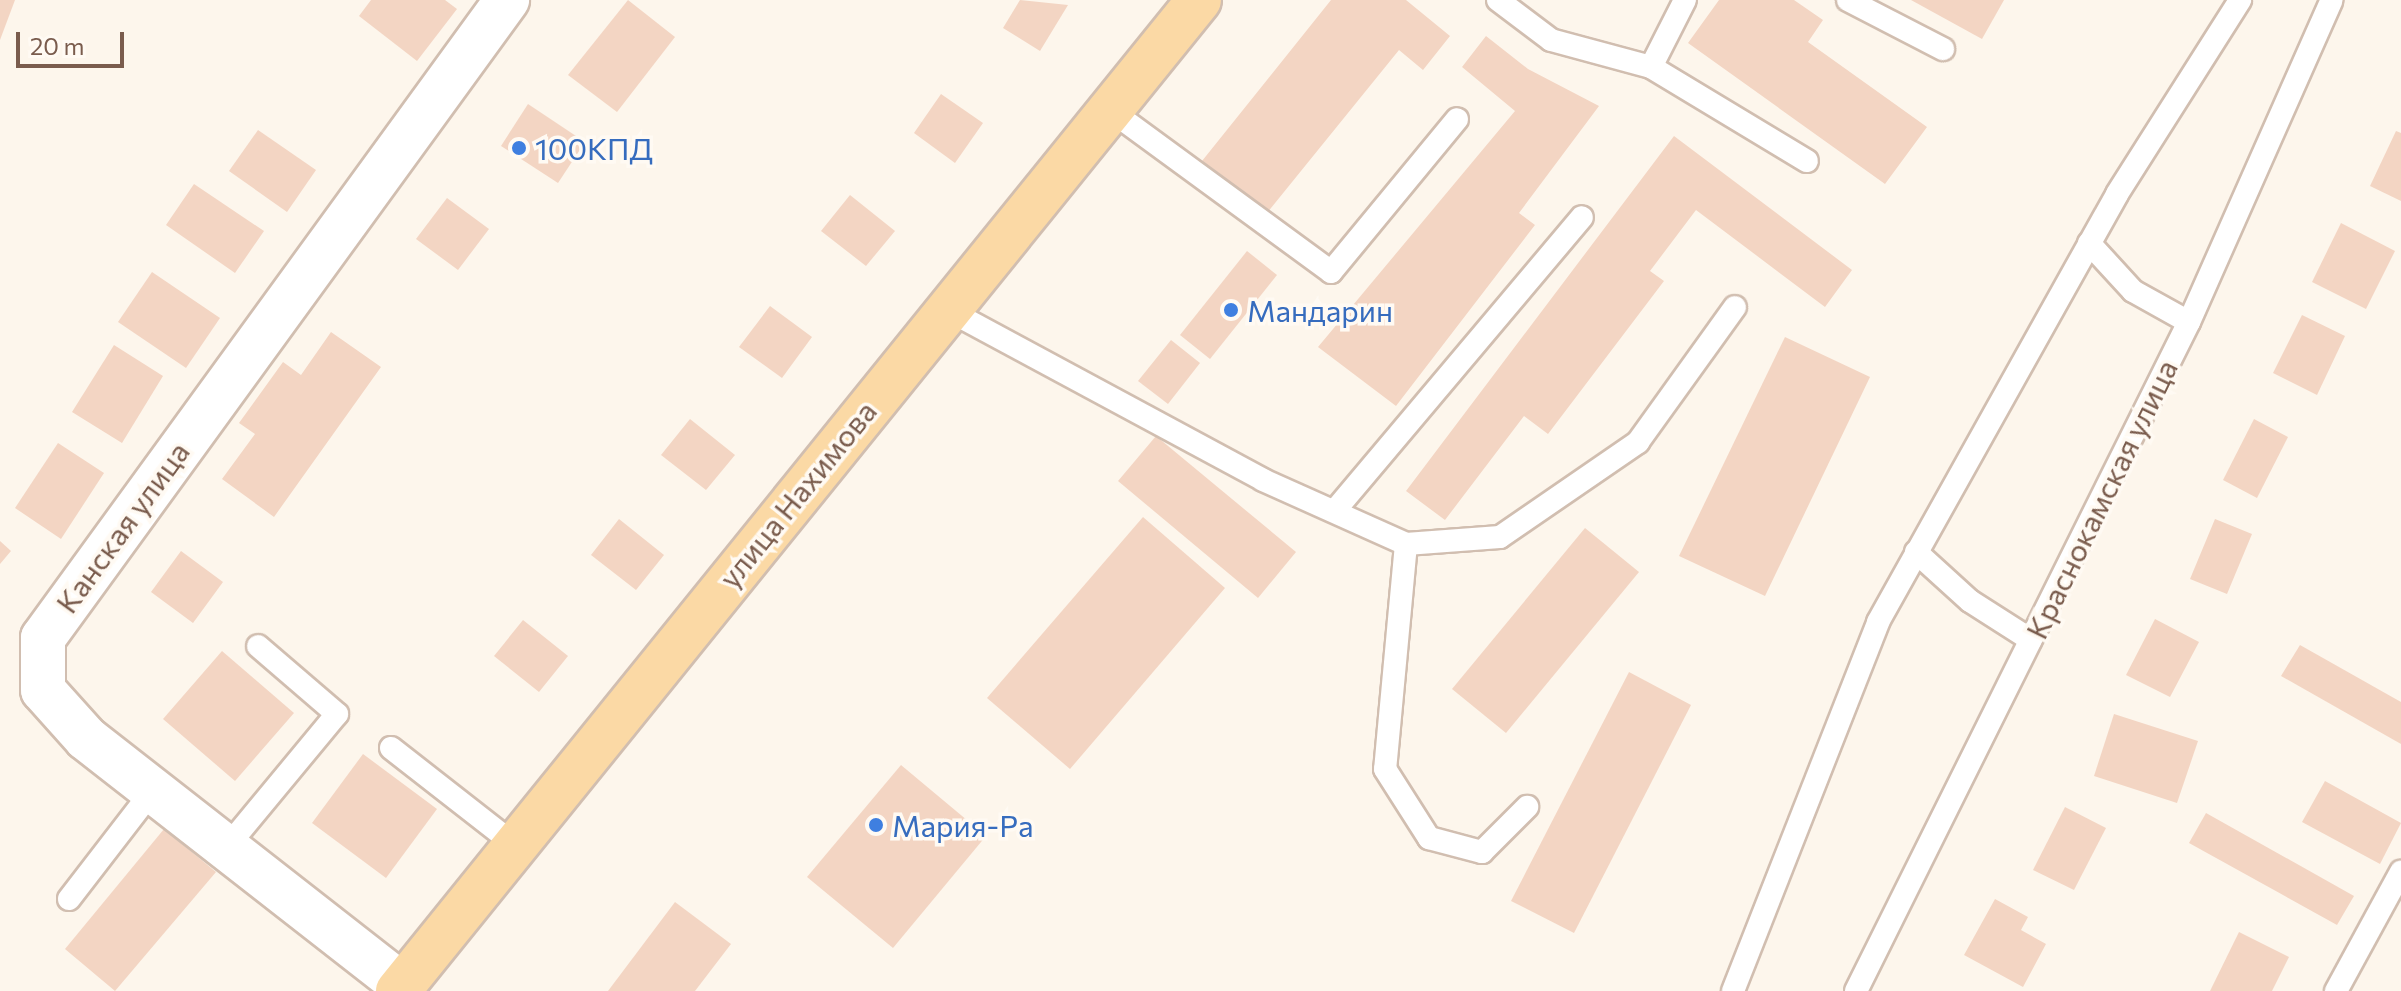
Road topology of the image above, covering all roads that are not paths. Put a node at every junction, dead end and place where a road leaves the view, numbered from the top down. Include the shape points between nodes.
1 (507, 0) edge
2 (1199, 0) edge
3 (1498, 0) edge
4 (1685, 0) edge
5 (1848, 0) edge
6 (2240, 0) edge
7 (2332, 0) edge
8 (1943, 49) dead end
9 (1651, 67) junction
10 (1110, 110) junction
11 (1457, 119) dead end
12 (1807, 161) dead end
13 (1582, 217) dead end
14 (2089, 243) junction
15 (1735, 307) dead end
16 (946, 309) junction
17 (2189, 322) junction
18 (1337, 508) junction
19 (1406, 544) junction
20 (1916, 552) junction
21 (2031, 640) junction
22 (258, 646) dead end
23 (391, 748) dead end
24 (153, 790) junction
25 (1527, 807) dead end
26 (515, 845) junction
27 (226, 848) junction
28 (2401, 872) edge
29 (69, 899) dead end
30 (400, 988) edge
31 (1733, 991) edge
32 (1856, 991) edge
33 (2336, 991) edge

1 - 24 street, Канская улица via 43,638 43,690 86,738
2 - 10 main road, улица Нахимова
3 - 9 lane via 1551,40
4 - 9 lane
5 - 8 lane
6 - 14 lane
7 - 17 lane, Краснокамская улица
9 - 12 lane
10 - 11 lane via 1331,272
10 - 16 main road, улица Нахимова
13 - 18 lane
14 - 17 lane via 2133,291
14 - 20 lane
15 - 19 lane via 1638,442 1500,537
16 - 18 lane via 1263,480
16 - 26 main road, улица Нахимова
17 - 21 lane, Краснокамская улица
18 - 19 lane
19 - 25 lane via 1385,769 1429,838 1442,842 1482,852
20 - 21 lane via 1970,601
20 - 31 lane via 1878,622
21 - 32 lane, Краснокамская улица
22 - 27 lane via 337,714
23 - 26 lane
24 - 27 street, Канская улица
24 - 29 lane
26 - 30 main road, улица Нахимова
27 - 30 street, Канская улица
28 - 33 lane

